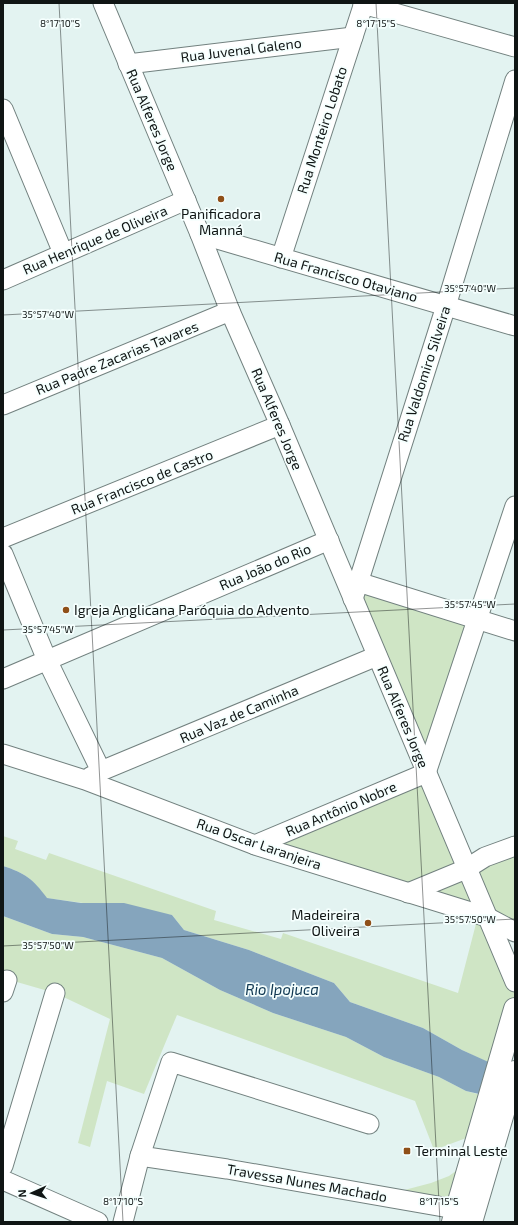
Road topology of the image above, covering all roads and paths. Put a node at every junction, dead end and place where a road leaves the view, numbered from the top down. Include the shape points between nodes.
1 (103, 3) edge
2 (364, 3) edge
3 (353, 37) junction
4 (515, 47) edge
5 (128, 64) junction
6 (515, 80) edge
7 (3, 109) edge
8 (8, 137) edge
9 (186, 200) junction
10 (200, 234) junction
11 (63, 253) junction
12 (281, 258) junction
13 (3, 280) edge
14 (446, 306) junction
15 (230, 311) junction
16 (515, 326) edge
17 (3, 405) edge
18 (280, 425) junction
19 (515, 506) edge
20 (3, 538) edge
21 (329, 540) junction
22 (3, 554) edge
23 (356, 590) junction
24 (478, 620) junction
25 (515, 631) edge
26 (377, 656) junction
27 (48, 660) junction
28 (3, 679) edge
29 (3, 754) edge
30 (426, 773) junction
31 (93, 776) junction
32 (452, 834) junction
33 (255, 845) junction
34 (515, 846) edge
35 (485, 857) junction
36 (466, 868) junction
37 (408, 893) junction
38 (487, 917) junction
39 (515, 932) edge
40 (515, 982) edge
41 (55, 993) dead end
42 (513, 1016) edge
43 (515, 1072) edge
44 (491, 1120) junction
45 (369, 1124) dead end
46 (140, 1156) junction
47 (3, 1166) edge
48 (3, 1180) edge
49 (464, 1216) edge
50 (98, 1222) edge
51 (123, 1222) edge

1 - 5 street, Rua Alferes Jorge
2 - 3 street, Rua Monteiro Lobato
2 - 4 street
3 - 5 street, Rua Juvenal Galeno
3 - 12 street, Rua Monteiro Lobato
5 - 9 street, Rua Alferes Jorge
6 - 14 street, Rua Valdomiro Silveira
7 - 8 street
8 - 11 street
9 - 10 street, Rua Alferes Jorge
9 - 11 street, Rua Henrique de Oliveira
10 - 12 street, Rua Francisco Otaviano
10 - 15 street, Rua Alferes Jorge
11 - 13 street, Rua Henrique de Oliveira
12 - 14 street, Rua Francisco Otaviano
14 - 16 street, Rua Francisco Otaviano
14 - 23 street, Rua Valdomiro Silveira
15 - 17 street, Rua Padre Zacarias Tavares
15 - 18 street, Rua Alferes Jorge
18 - 20 street, Rua Francisco de Castro
18 - 21 street, Rua Alferes Jorge
19 - 24 street
21 - 23 street, Rua Alferes Jorge
21 - 27 street, Rua João do Rio
22 - 27 street
23 - 24 street
23 - 26 street, Rua Alferes Jorge
24 - 25 street
24 - 30 street
26 - 30 street, Rua Alferes Jorge
26 - 31 street, Rua Vaz de Caminha
27 - 28 street, Rua João do Rio
27 - 31 street
29 - 31 street, Rua Oscar Laranjeira
30 - 32 street, Rua Alferes Jorge
30 - 33 street, Rua Antônio Nobre
31 - 33 street, Rua Oscar Laranjeira
32 - 35 street
32 - 36 street, Rua Alferes Jorge
33 - 37 street, Rua Oscar Laranjeira
34 - 35 street
35 - 36 street
36 - 37 street
36 - 38 street, Rua Alferes Jorge
37 - 38 street, Rua Oscar Laranjeira
38 - 39 street, Rua Oscar Laranjeira
38 - 40 street, Rua Alferes Jorge
41 - 47 street
42 - 44 main road
43 - 44 main road
44 - 49 main road
45 - 46 street via 171,1062
46 - 49 street, Travessa Nunes Machado via 227,1169
46 - 51 street
48 - 50 street

